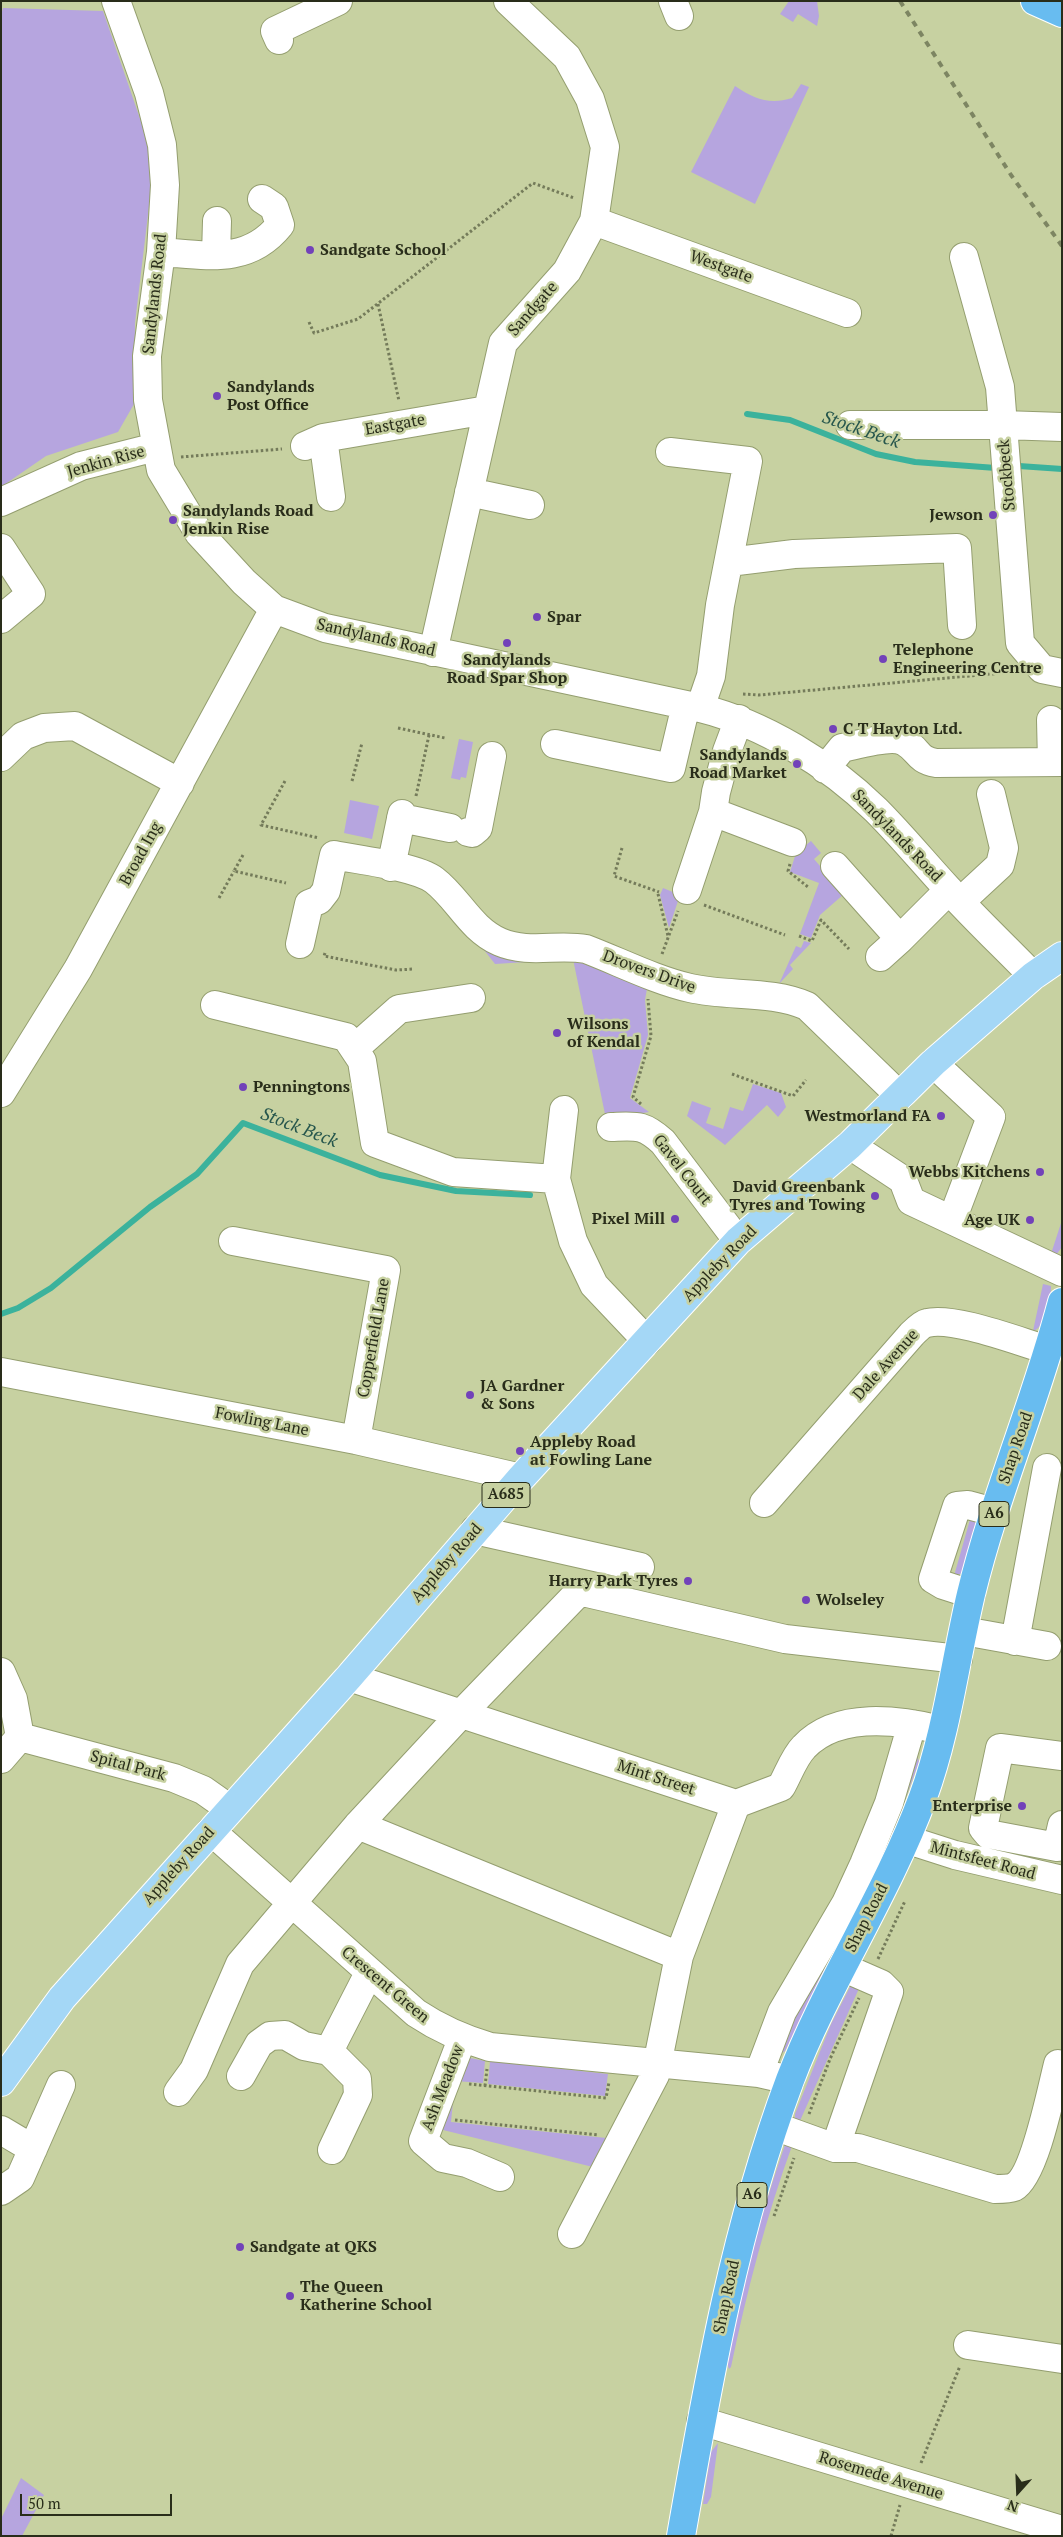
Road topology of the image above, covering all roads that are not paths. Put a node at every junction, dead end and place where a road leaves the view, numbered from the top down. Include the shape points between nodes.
1 (116, 1) edge
2 (338, 1) edge
3 (508, 1) edge
4 (1036, 1) edge
5 (1062, 13) edge
6 (279, 40) dead end
7 (262, 199) dead end
8 (596, 213) junction
9 (217, 221) dead end
10 (161, 252) junction
11 (216, 255) junction
12 (964, 257) dead end
13 (847, 313) dead end
14 (487, 410) junction
15 (850, 425) dead end
16 (1003, 425) junction
17 (1062, 427) edge
18 (670, 452) dead end
19 (159, 459) junction
20 (469, 492) junction
21 (331, 497) dead end
22 (1, 502) edge
23 (530, 505) dead end
24 (1, 548) edge
25 (729, 562) junction
26 (274, 609) junction
27 (1, 619) edge
28 (962, 625) dead end
29 (433, 652) junction
30 (1052, 671) edge
31 (693, 706) junction
32 (740, 707) junction
33 (1051, 720) dead end
34 (555, 744) dead end
35 (492, 756) dead end
36 (1, 757) edge
37 (1057, 762) edge
38 (825, 770) junction
39 (180, 783) junction
40 (991, 794) dead end
41 (713, 812) junction
42 (792, 842) dead end
43 (835, 866) dead end
44 (391, 867) junction
45 (955, 896) junction
46 (689, 900) road end
47 (900, 938) junction
48 (312, 949) road end
49 (1062, 956) edge
50 (880, 957) dead end
51 (1033, 976) junction
52 (470, 998) dead end
53 (215, 1005) dead end
54 (354, 1049) junction
55 (934, 1063) junction
56 (1, 1093) edge
57 (900, 1096) junction
58 (564, 1110) dead end
59 (611, 1126) dead end
60 (850, 1145) junction
61 (556, 1180) junction
62 (952, 1220) junction
63 (233, 1241) dead end
64 (738, 1241) junction
65 (1062, 1272) edge
66 (1062, 1302) edge
67 (647, 1341) junction
68 (1048, 1350) junction
69 (1, 1372) edge
70 (356, 1440) junction
71 (1012, 1459) junction
72 (1054, 1469) edge
73 (521, 1478) junction
74 (764, 1503) dead end
75 (994, 1512) junction
76 (475, 1530) junction
77 (640, 1567) dead end
78 (971, 1594) junction
79 (964, 1631) junction
80 (1015, 1641) junction
81 (1046, 1646) dead end
82 (958, 1659) junction
83 (1, 1672) edge
84 (349, 1677) junction
85 (461, 1714) junction
86 (912, 1724) junction
87 (941, 1730) junction
88 (20, 1737) junction
89 (1062, 1756) edge
90 (1, 1759) edge
91 (736, 1804) junction
92 (230, 1809) junction
93 (358, 1825) junction
94 (1062, 1825) edge
95 (211, 1831) junction
96 (905, 1839) junction
97 (1062, 1880) edge
98 (291, 1902) junction
99 (679, 1956) junction
100 (842, 1967) junction
101 (369, 1973) junction
102 (462, 2039) junction
103 (329, 2051) junction
104 (658, 2063) junction
105 (1058, 2064) dead end
106 (759, 2073) junction
107 (241, 2076) dead end
108 (790, 2080) junction
109 (1, 2082) edge
110 (60, 2084) dead end
111 (178, 2092) dead end
112 (774, 2126) junction
113 (1, 2130) edge
114 (1052, 2135) edge
115 (835, 2148) junction
116 (32, 2149) junction
117 (332, 2150) dead end
118 (500, 2176) dead end
119 (1, 2191) edge
120 (572, 2234) dead end
121 (968, 2345) road end
122 (1062, 2359) edge
123 (701, 2421) junction
124 (1062, 2530) edge
125 (681, 2536) edge

1 - 10 street, Sandylands Road via 149,93 162,145 165,185
2 - 6 street via 276,31
3 - 8 street, Sandgate via 567,57 590,99 605,147
4 - 5 highway
7 - 11 street via 274,208 280,225 268,239 233,256
8 - 13 street, Westgate
8 - 14 street, Sandgate via 567,271 503,343
9 - 11 street
10 - 11 street
10 - 19 street, Sandylands Road via 148,356 148,400
12 - 16 street, Stockbeck via 1000,387
14 - 20 street, Sandgate
14 - 21 street, Eastgate via 314,442
15 - 16 street
16 - 17 street
16 - 30 street, Stockbeck via 1020,643
18 - 25 street via 748,461
19 - 22 street, Jenkin Rise via 81,466
19 - 26 street, Sandylands Road via 199,533
20 - 23 street
20 - 29 street, Sandgate
24 - 27 street via 31,594
25 - 28 street via 794,554 957,548
25 - 31 street via 711,676
26 - 29 street, Sandylands Road via 325,628
26 - 39 street, Broad Ing
29 - 31 street, Sandylands Road
31 - 32 street, Sandylands Road
31 - 34 street via 671,768
32 - 38 street, Sandylands Road
32 - 41 street
33 - 37 street
35 - 44 street via 478,828 472,833 459,830 406,811
36 - 39 street via 23,736 44,728 75,726
37 - 38 street via 936,763 925,761 906,742 896,738 842,748
38 - 45 street, Sandylands Road via 853,789 876,811
39 - 56 street, Broad Ing via 78,968
40 - 45 street via 1004,848 1000,865
41 - 42 street
41 - 46 street
43 - 47 street
44 - 48 street, Drovers Drive via 334,855 326,891 319,900 309,904
44 - 57 street, Drovers Drive via 432,878 482,932 499,942 517,948 586,949 688,988 794,1001 807,1006
45 - 47 street
45 - 51 street, Sandylands Road
47 - 50 street
49 - 51 main road, Appleby Road / A685
51 - 55 main road, Appleby Road / A685
52 - 54 street via 399,1009
53 - 54 street via 346,1037
54 - 61 street via 362,1061 375,1143 453,1172
55 - 57 main road, Appleby Road / A685
55 - 62 street via 991,1117
57 - 60 main road, Appleby Road / A685
58 - 61 street
59 - 64 street, Gavel Court via 640,1126 656,1135
60 - 62 street via 903,1180 911,1201
60 - 64 main road, Appleby Road / A685
61 - 67 street via 573,1241 594,1285
62 - 65 street
63 - 70 street, Copperfield Lane via 386,1270
64 - 67 main road, Appleby Road / A685
66 - 68 highway, Shap Road / A6
67 - 73 main road, Appleby Road / A685
68 - 71 highway, Shap Road / A6
68 - 74 street, Dale Avenue via 960,1325 925,1323
69 - 70 street, Fowling Lane
70 - 73 street, Fowling Lane
71 - 72 street
71 - 75 highway, Shap Road / A6
72 - 80 street
73 - 76 main road, Appleby Road / A685
75 - 78 highway, Shap Road / A6
75 - 78 street via 968,1505 957,1506 933,1579
76 - 77 street
76 - 84 main road, Appleby Road / A685
78 - 79 highway, Shap Road / A6
79 - 80 street
79 - 82 highway, Shap Road / A6
80 - 81 street
82 - 85 street via 785,1639 582,1592
82 - 87 highway, Shap Road / A6
83 - 88 street via 13,1699
84 - 85 street, Mint Street
84 - 92 main road, Appleby Road / A685
85 - 91 street, Mint Street
85 - 93 street
86 - 87 street
86 - 91 street via 853,1723 830,1730 803,1748 781,1787
86 - 106 street via 889,1803 864,1864 846,1903 782,2012
87 - 96 highway, Shap Road / A6 via 924,1795
88 - 90 street
88 - 92 street, Spital Park via 174,1778 203,1790
89 - 94 street via 1000,1748 983,1828 988,1834 1057,1847
91 - 99 street
92 - 95 main road, Appleby Road / A685
93 - 98 street
93 - 99 street
95 - 98 street, Crescent Green
95 - 109 main road, Appleby Road / A685 via 62,1998
96 - 97 street, Mintsfeet Road via 954,1856
96 - 100 highway, Shap Road / A6 via 886,1884
98 - 101 street, Crescent Green
98 - 111 street via 240,1964 194,2070
99 - 104 street
100 - 108 highway, Shap Road / A6
100 - 115 street via 881,1984 888,1992
101 - 102 street, Crescent Green via 416,2014
101 - 103 street
102 - 104 street, Crescent Green via 490,2047
102 - 118 street, Ash Meadow via 422,2141 443,2158
103 - 107 street via 304,2046 285,2035 270,2036 259,2044
103 - 117 street via 357,2080 358,2095
104 - 106 street, Crescent Green
104 - 120 street via 655,2075
105 - 114 street
106 - 108 street, Crescent Green
108 - 112 highway, Shap Road / A6
110 - 116 street
112 - 115 street
112 - 123 highway, Shap Road / A6 via 741,2236
113 - 116 street
114 - 115 street via 1014,2187 995,2189 858,2148
116 - 119 street via 20,2178
121 - 122 street
123 - 124 street, Rosemede Avenue via 912,2476
123 - 125 highway, Shap Road / A6

